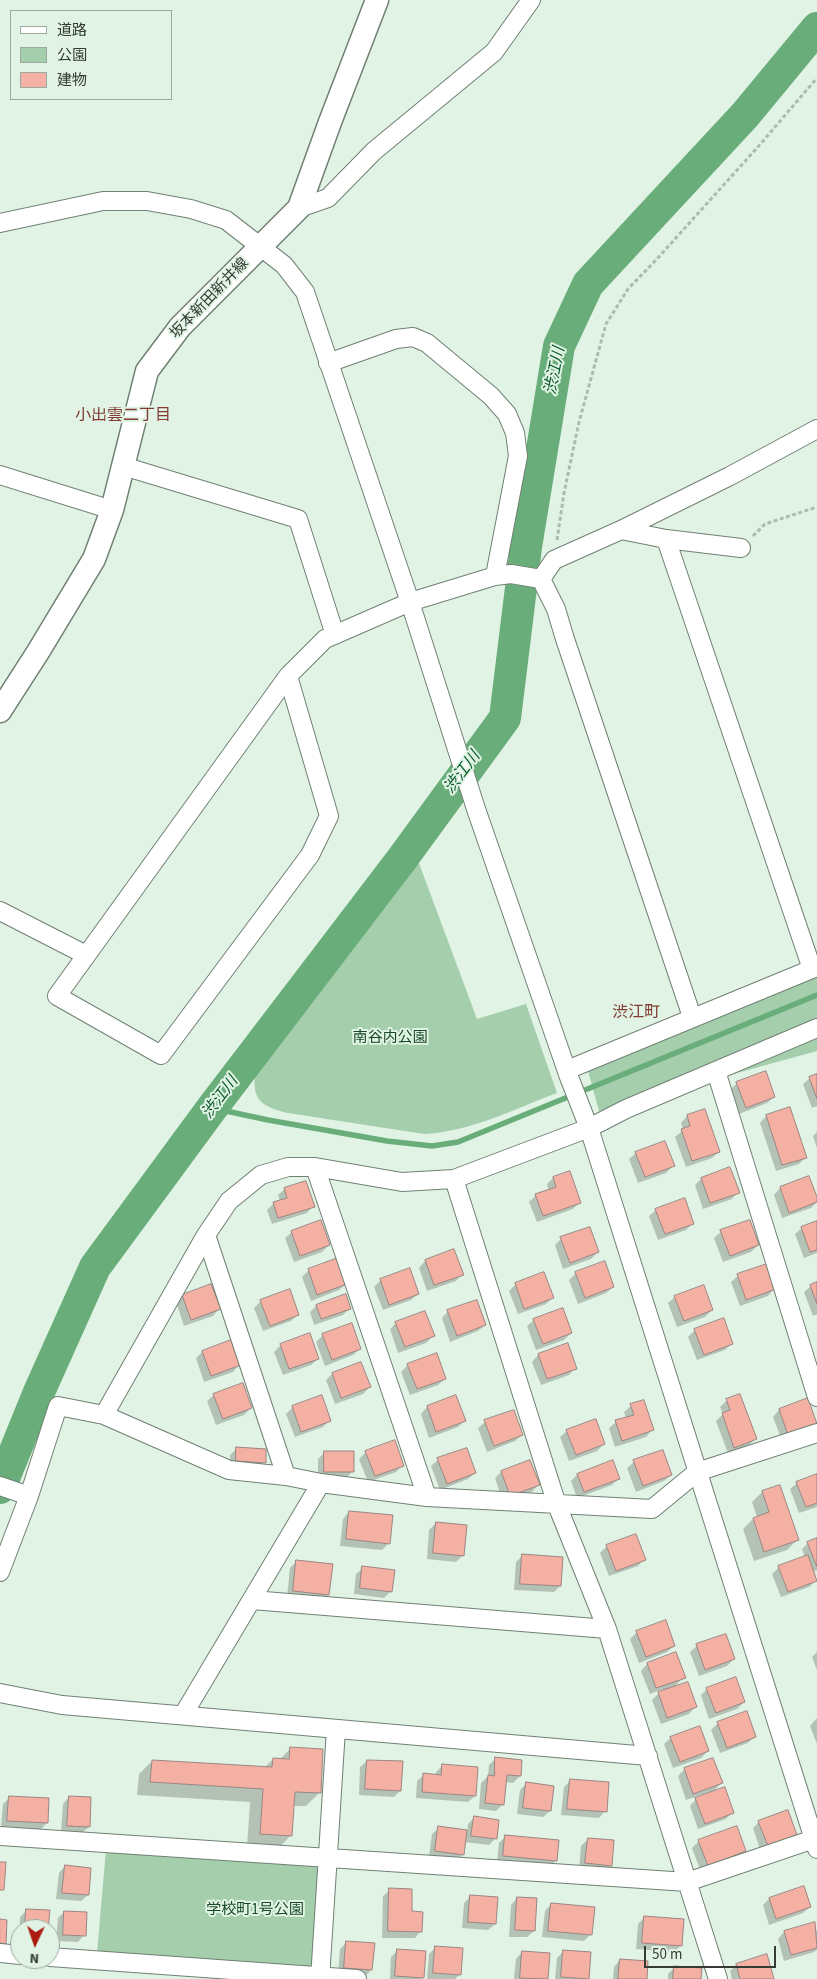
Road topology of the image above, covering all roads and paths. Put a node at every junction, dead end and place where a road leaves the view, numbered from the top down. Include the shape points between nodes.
1 (377, 0) edge
2 (531, 0) edge
3 (817, 78) edge
4 (299, 208) junction
5 (0, 223) edge
6 (262, 246) junction
7 (328, 364) junction
8 (817, 429) edge
9 (123, 466) junction
10 (0, 475) edge
11 (817, 508) edge
12 (112, 510) junction
13 (622, 530) junction
14 (666, 539) junction
15 (741, 548) joint
16 (554, 560) junction
17 (503, 575) junction
18 (541, 579) junction
19 (410, 602) junction
20 (335, 635) junction
21 (288, 676) junction
22 (0, 711) edge
23 (0, 911) edge
24 (86, 955) junction
25 (692, 1017) junction
26 (817, 1028) edge
27 (716, 1071) junction
28 (568, 1073) junction
29 (587, 1121) junction
30 (316, 1167) junction
31 (454, 1179) junction
32 (206, 1234) junction
33 (817, 1397) edge
34 (104, 1415) junction
35 (817, 1433) edge
36 (697, 1472) junction
37 (286, 1476) junction
38 (321, 1483) junction
39 (0, 1486) edge
40 (25, 1494) junction
41 (427, 1497) junction
42 (557, 1505) junction
43 (0, 1572) edge
44 (252, 1600) junction
45 (608, 1629) junction
46 (0, 1693) edge
47 (184, 1715) junction
48 (336, 1729) junction
49 (648, 1756) junction
50 (0, 1836) edge
51 (816, 1842) edge
52 (328, 1857) junction
53 (687, 1882) junction
54 (60, 1958) edge
55 (320, 1977) edge
56 (357, 1979) edge
57 (718, 1979) edge

1 - 4 main road, 坂本新田新井線
2 - 4 street via 494,52 374,150 328,198
3 - 16 path via 628,289 606,324 579,422
4 - 6 main road, 坂本新田新井線
5 - 6 street via 103,201 147,201 191,209 226,220
6 - 7 street via 284,265 305,292
6 - 9 main road, 坂本新田新井線 via 180,327 147,371
7 - 17 street via 396,339 413,337 427,343 491,396 507,414 515,433 518,456
7 - 19 street
8 - 13 street
9 - 12 main road, 坂本新田新井線
9 - 20 street via 298,519
10 - 12 street
11 - 15 path via 765,524
12 - 22 main road, 坂本新田新井線 via 94,559
13 - 14 street
13 - 16 street
14 - 15 street
14 - 25 street via 812,970
16 - 18 street
17 - 18 street
17 - 19 street
18 - 25 street via 556,609
19 - 20 street
19 - 28 street via 476,809
20 - 21 street via 325,639
21 - 24 street
21 - 24 street via 329,816 310,855 162,1055 57,996
23 - 24 street
25 - 28 street
26 - 27 street
27 - 29 street via 626,1109
27 - 33 street
28 - 29 street
29 - 31 street
29 - 36 street
30 - 31 street via 402,1182
30 - 32 street via 288,1167 261,1175 229,1201
30 - 41 street
31 - 42 street
32 - 34 street
32 - 37 street
34 - 37 street via 229,1470
34 - 40 street via 58,1406
35 - 36 street
36 - 42 street via 652,1509
36 - 51 street
37 - 38 street
38 - 41 street
38 - 44 street
39 - 40 street
40 - 43 street
41 - 42 street
42 - 45 street
44 - 45 street
44 - 47 street
45 - 49 street
46 - 47 street via 62,1706
47 - 48 street
48 - 49 street
48 - 52 street
49 - 53 street
50 - 52 street
51 - 53 street
52 - 53 street
52 - 55 street
53 - 57 street
54 - 55 street
55 - 56 street

